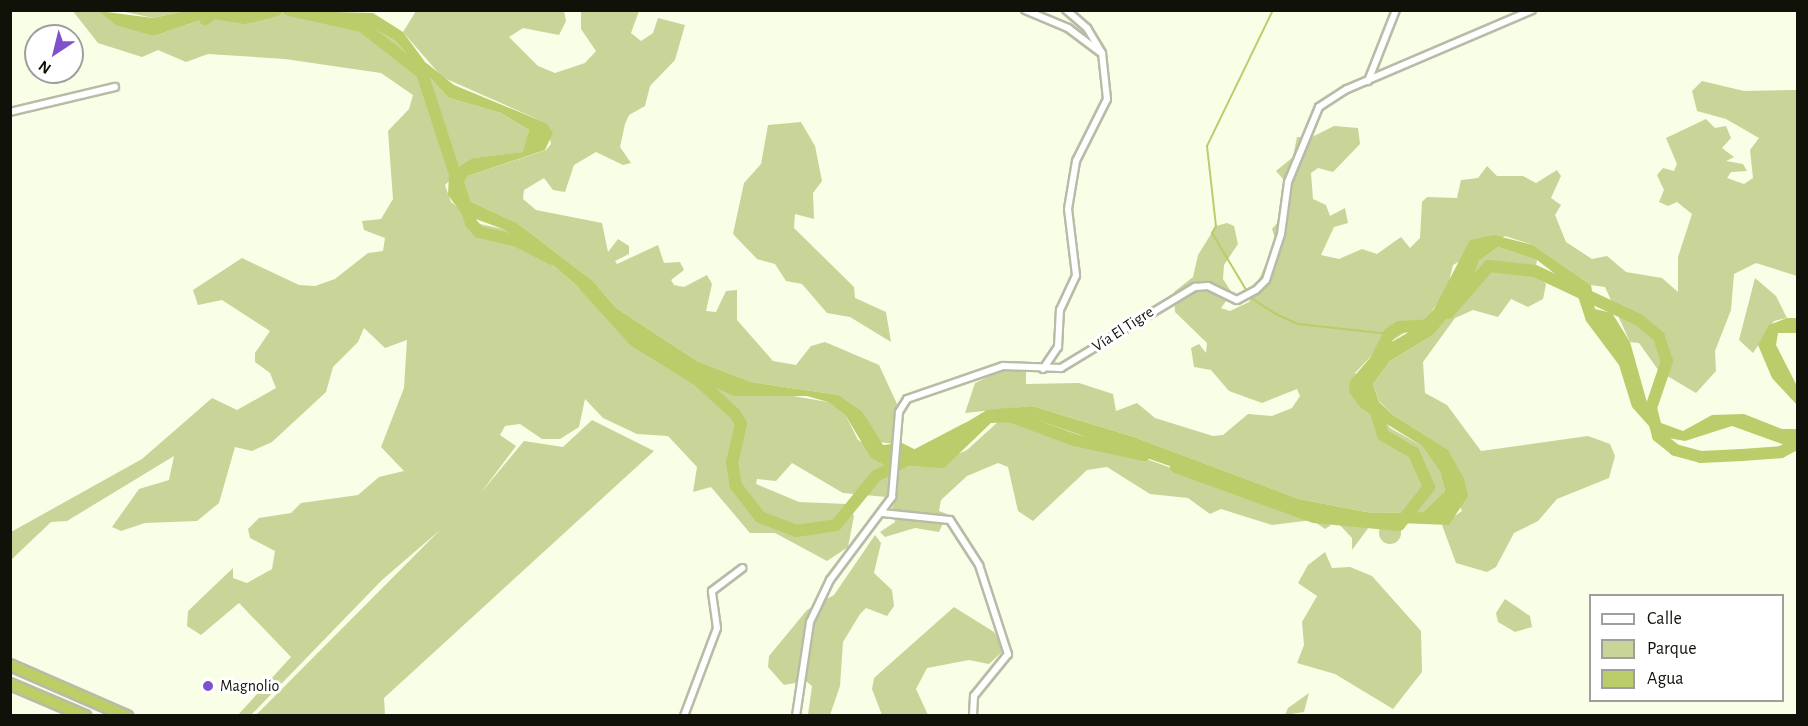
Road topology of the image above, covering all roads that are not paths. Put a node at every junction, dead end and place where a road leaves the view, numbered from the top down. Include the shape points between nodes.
1 (1025, 10) edge
2 (1066, 10) edge
3 (1396, 10) edge
4 (1532, 10) edge
5 (1102, 53) junction
6 (1368, 81) junction
7 (115, 87) dead end
8 (10, 112) edge
9 (1042, 369) junction
10 (882, 513) junction
11 (742, 568) dead end
12 (10, 665) edge
13 (10, 684) edge
14 (85, 716) edge
15 (127, 716) edge
16 (684, 716) edge
17 (796, 716) edge
18 (973, 716) edge

1 - 5 street via 1068,28
2 - 5 street via 1087,28
3 - 6 street
4 - 6 street, Vía El Tigre
5 - 9 street via 1107,99 1076,161 1070,195 1076,276 1060,310 1058,347
6 - 9 street, Vía El Tigre via 1331,97 1310,121 1288,182 1279,242 1257,290 1237,300 1208,286 1195,287 1071,363
7 - 8 street
9 - 10 street, Vía El Tigre via 1003,366 920,390 902,405 897,472
10 - 17 street, Vía El Tigre via 830,580 810,622
10 - 18 street via 950,520 979,565 1008,654 974,696
11 - 16 street via 712,591 717,628
12 - 15 highway
13 - 14 highway

